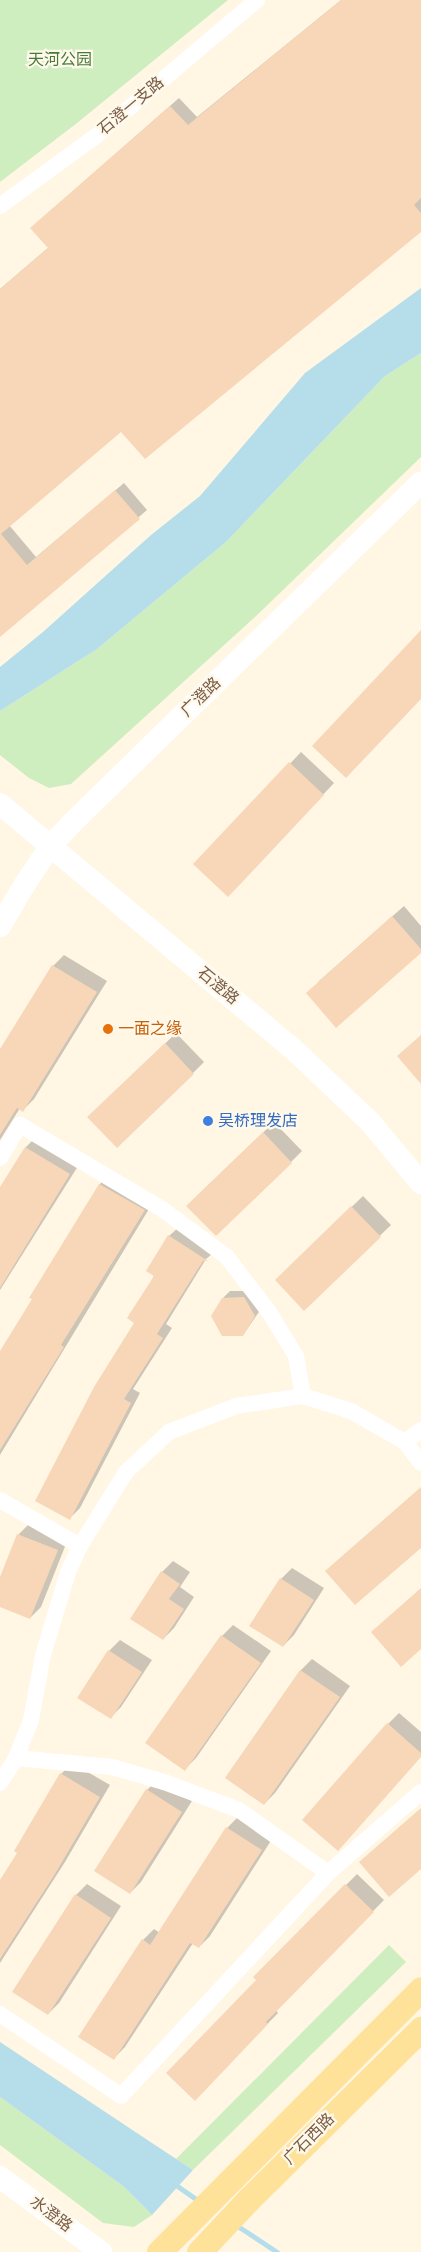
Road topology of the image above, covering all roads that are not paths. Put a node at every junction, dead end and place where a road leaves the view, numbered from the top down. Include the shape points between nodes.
1 (257, 0) edge
2 (0, 206) edge
3 (421, 483) edge
4 (0, 804) edge
5 (51, 845) junction
6 (0, 926) edge
7 (0, 1158) edge
8 (421, 1183) edge
9 (303, 1396) junction
10 (421, 1430) edge
11 (405, 1442) junction
12 (421, 1463) edge
13 (0, 1500) edge
14 (80, 1546) junction
15 (16, 1758) junction
16 (0, 1782) edge
17 (421, 1792) edge
18 (328, 1873) junction
19 (421, 1989) edge
20 (0, 2014) edge
21 (421, 2029) edge
22 (0, 2177) edge
23 (200, 2251) edge
24 (101, 2252) edge
25 (158, 2252) edge

1 - 2 street, 石澄一支路 via 96,136
3 - 5 street, 广澄路
4 - 5 street, 石澄路
5 - 6 street, 广澄路
5 - 8 street, 石澄路 via 291,1047 370,1122
7 - 9 street via 20,1125 162,1208 227,1257 269,1312 296,1356
9 - 11 street via 351,1412
9 - 14 street via 236,1406 170,1432 126,1472
10 - 11 street
11 - 12 street
13 - 14 street
14 - 15 street via 68,1572 43,1655 31,1720
15 - 16 street
15 - 18 street via 112,1767 164,1782 239,1810
17 - 18 street
18 - 20 street via 121,2096
19 - 25 main road
21 - 23 main road, 广石西路
22 - 24 street, 水澄路

